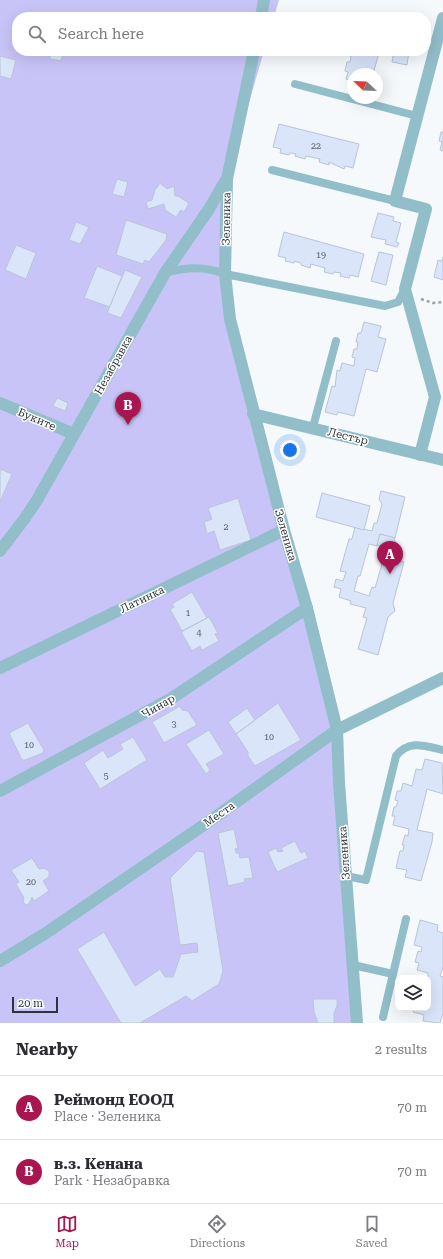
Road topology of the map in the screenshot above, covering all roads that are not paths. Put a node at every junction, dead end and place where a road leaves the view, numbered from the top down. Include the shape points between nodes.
1 (264, 0) edge
2 (262, 12) edge
3 (443, 18) edge
4 (253, 56) edge
5 (295, 84) dead end
6 (417, 116) junction
7 (272, 170) dead end
8 (227, 179) junction
9 (395, 201) junction
10 (165, 273) junction
11 (225, 274) junction
12 (405, 289) junction
13 (336, 341) dead end
14 (439, 397) edge
15 (0, 403) edge
16 (253, 414) junction
17 (313, 428) junction
18 (74, 434) junction
19 (420, 455) junction
20 (443, 460) edge
21 (284, 530) junction
22 (0, 551) edge
23 (307, 608) junction
24 (0, 668) edge
25 (443, 678) edge
26 (337, 730) junction
27 (443, 750) edge
28 (0, 790) edge
29 (346, 876) junction
30 (406, 919) dead end
31 (0, 961) edge
32 (353, 965) junction
33 (393, 974) junction
34 (383, 1017) dead end
35 (357, 1023) edge

1 - 2 street
3 - 6 street
4 - 8 street, Зеленика
5 - 6 lane
6 - 9 street
7 - 9 lane
8 - 10 street, Незабравка
8 - 11 street, Зеленика
9 - 12 street via 426,209
10 - 11 lane via 196,267
10 - 18 street, Незабравка
11 - 12 lane via 385,306 398,302
11 - 16 street, Зеленика via 230,319
12 - 14 street
13 - 17 lane
14 - 19 street
15 - 18 street, Буките
16 - 17 street, Лестър
16 - 21 street, Зеленика
17 - 19 street, Лестър
18 - 22 street, Незабравка via 25,518
19 - 20 street, Лестър
21 - 23 street, Зеленика
21 - 24 street, Латинка
23 - 26 street, Зеленика
23 - 28 street, Чинар via 172,698
25 - 26 street, Места
26 - 29 street, Зеленика
26 - 31 street, Места via 66,920
27 - 29 lane via 419,744 401,749 396,756 366,880
29 - 32 street, Зеленика
30 - 33 lane
32 - 33 lane
32 - 35 street, Зеленика
33 - 34 lane

